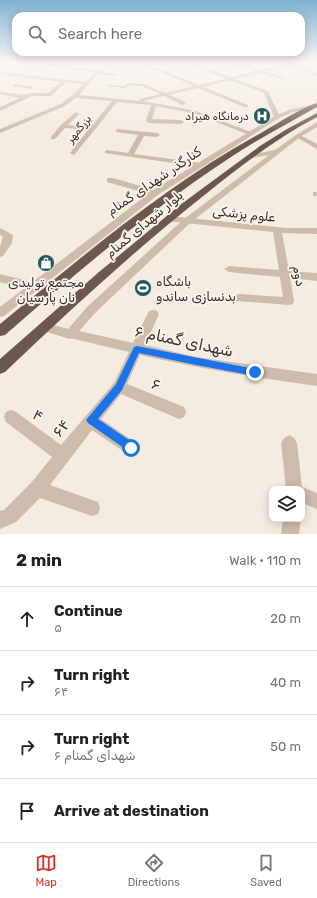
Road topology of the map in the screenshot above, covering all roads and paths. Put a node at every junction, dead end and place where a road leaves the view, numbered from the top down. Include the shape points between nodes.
1 (24, 87) joint
2 (58, 87) edge
3 (83, 87) edge
4 (147, 87) edge
5 (193, 87) edge
6 (199, 87) edge
7 (252, 87) edge
8 (32, 88) dead end
9 (0, 93) edge
10 (9, 94) junction
11 (164, 94) junction
12 (75, 96) junction
13 (25, 97) junction
14 (116, 100) junction
15 (48, 102) dead end
16 (133, 102) junction
17 (55, 103) dead end
18 (183, 103) dead end
19 (154, 104) junction
20 (63, 105) junction
21 (246, 106) dead end
22 (0, 108) edge
23 (316, 109) edge
24 (76, 114) dead end
25 (277, 117) junction
26 (181, 122) dead end
27 (317, 124) edge
28 (63, 126) junction
29 (92, 129) junction
30 (0, 131) edge
31 (118, 132) dead end
32 (249, 133) junction
33 (142, 134) junction
34 (157, 135) dead end
35 (298, 136) junction
36 (53, 138) dead end
37 (241, 143) junction
38 (317, 147) edge
39 (108, 152) dead end
40 (277, 152) junction
41 (73, 153) dead end
42 (130, 155) junction
43 (251, 156) junction
44 (200, 165) junction
45 (110, 180) dead end
46 (155, 193) junction
47 (168, 219) junction
48 (188, 221) junction
49 (278, 230) junction
50 (0, 231) edge
51 (317, 231) edge
52 (0, 254) edge
53 (229, 269) dead end
54 (284, 274) junction
55 (317, 277) edge
56 (0, 278) edge
57 (35, 287) junction
58 (240, 298) dead end
59 (0, 313) edge
60 (153, 314) dead end
61 (44, 327) junction
62 (0, 331) edge
63 (70, 334) junction
64 (137, 349) junction
65 (0, 368) edge
66 (317, 380) edge
67 (119, 387) junction
68 (179, 412) dead end
69 (11, 417) dead end
70 (91, 420) junction
71 (289, 443) dead end
72 (131, 448) dead end
73 (62, 455) junction
74 (294, 486) edge
75 (37, 489) junction
76 (305, 496) edge
77 (317, 501) edge
78 (92, 508) dead end
79 (0, 519) edge
80 (292, 522) edge
81 (290, 534) edge

1 - 8 street
1 - 10 street
2 - 13 street via 49,95 31,94
3 - 12 street
4 - 11 street
5 - 11 street
6 - 21 street
7 - 25 street via 266,92
9 - 10 street
10 - 13 street
11 - 16 street
11 - 18 street
12 - 14 street
12 - 20 street
13 - 15 street
13 - 22 street
14 - 16 street
14 - 29 street, بزرگمهر
16 - 19 street
17 - 20 street
19 - 26 street via 149,120
19 - 32 street via 194,112
20 - 30 street
23 - 25 street, کنارگذر شهدای گمنام via 290,111
23 - 37 highway, بلوار شهدای گمنام
23 - 43 highway, بلوار شهدای گمنام
24 - 28 street
25 - 32 street, کنارگذر شهدای گمنام
27 - 35 street
28 - 29 street
28 - 36 street
29 - 41 street, بزرگمهر
31 - 33 street
32 - 37 street, کنارگذر شهدای گمنام
33 - 34 street
33 - 42 street
35 - 38 street
35 - 40 street
37 - 44 street, کنارگذر شهدای گمنام via 223,150
37 - 62 highway, بلوار شهدای گمنام via 121,231
39 - 42 street
40 - 43 street
40 - 48 street
42 - 44 street
43 - 47 highway, بلوار شهدای گمنام
44 - 46 street, کنارگذر شهدای گمنام
45 - 46 street
46 - 57 street, کنارگذر شهدای گمنام
47 - 48 street, علوم پزشکی
47 - 61 highway, بلوار شهدای گمنام
48 - 49 street, علوم پزشکی
48 - 63 street via 92,309
49 - 51 street, علوم پزشکی
49 - 54 street, دوم
50 - 52 street via 8,235 7,243
53 - 54 street
54 - 55 street
54 - 58 street, دوم via 289,301
56 - 57 street
57 - 59 street, کنارگذر شهدای گمنام
60 - 64 street, ۶۴
61 - 63 street, شهدای گمنام ۶
61 - 65 highway, بلوار شهدای گمنام
63 - 64 street, شهدای گمنام ۶
64 - 66 street, شهدای گمنام ۶ via 196,362
64 - 67 street, ۶۴
67 - 68 street, ۶
67 - 70 street, ۶۴
69 - 73 street, ۴
70 - 72 street
70 - 73 street, ۶۴
71 - 74 street
73 - 75 street, ۶۴
75 - 78 street
75 - 79 street, ۶۴ via 10,516
76 - 77 street
80 - 81 street

